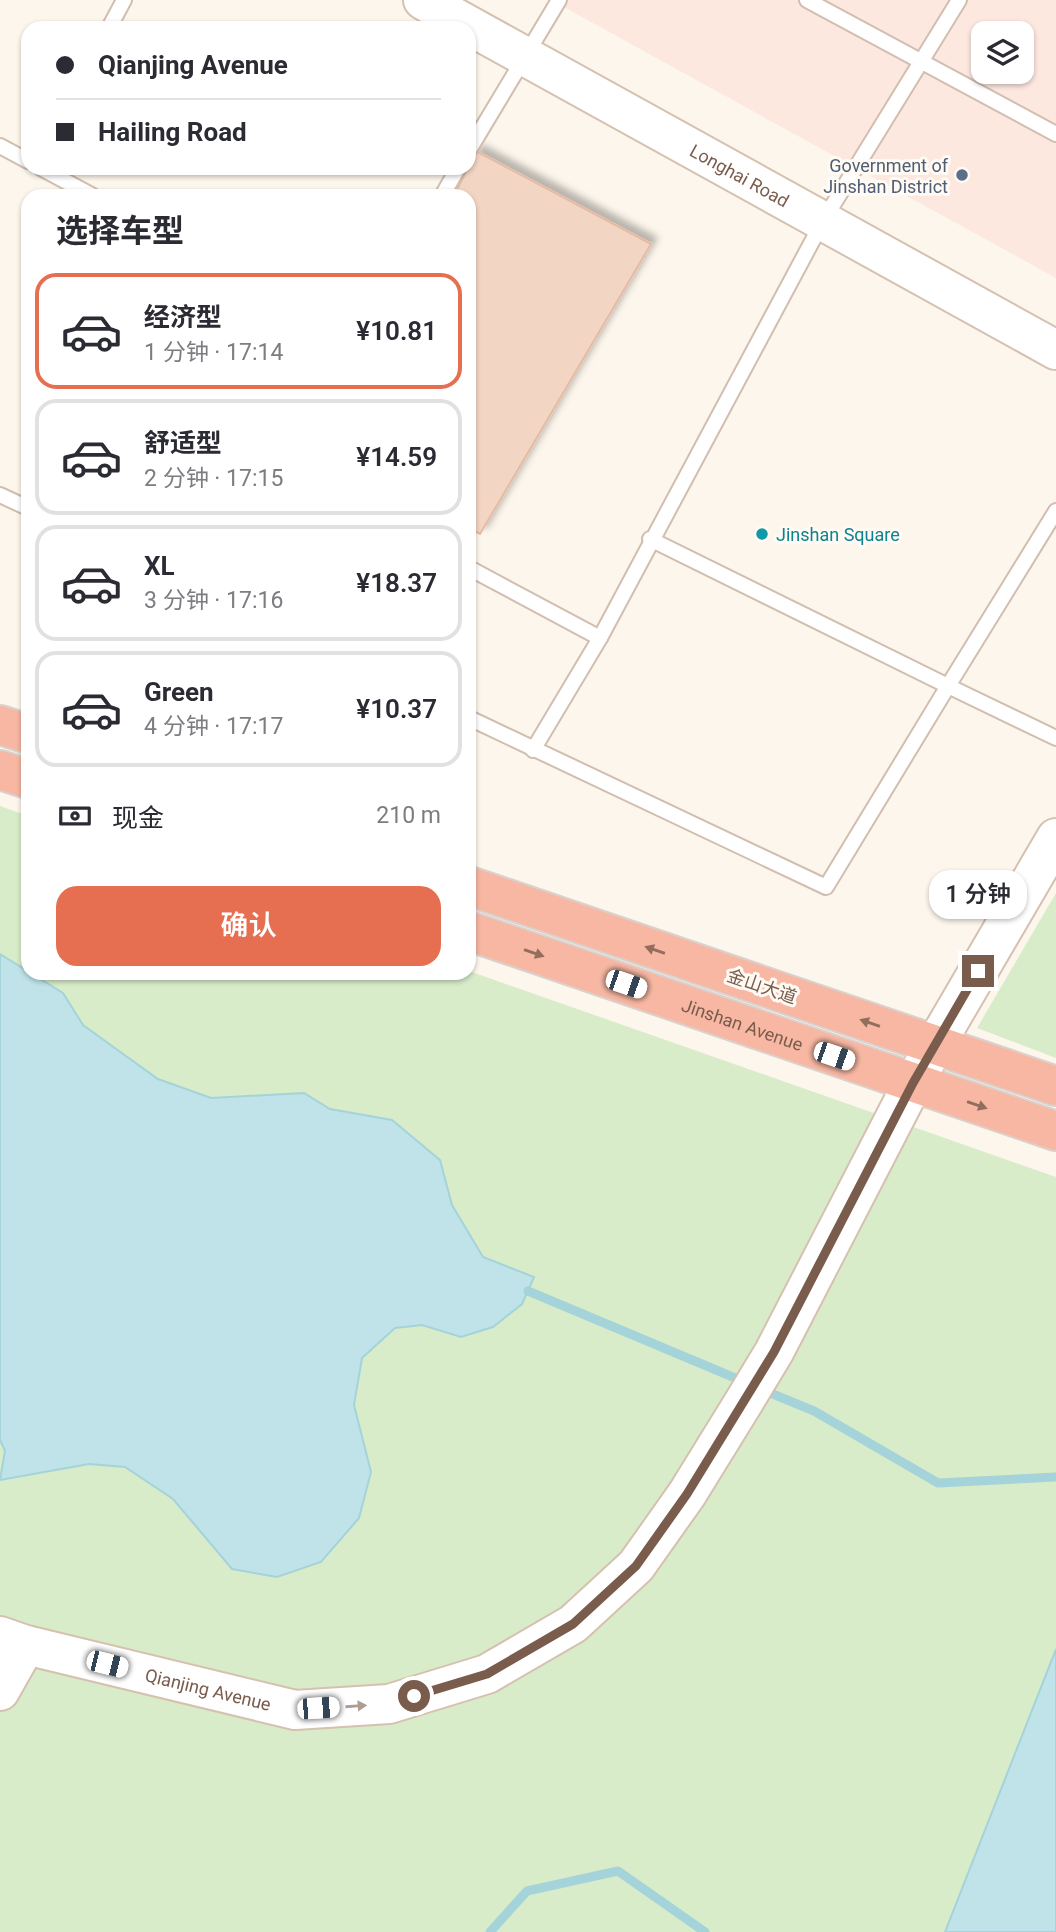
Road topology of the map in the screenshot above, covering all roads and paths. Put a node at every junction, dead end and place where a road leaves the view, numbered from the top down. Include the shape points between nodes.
1 (124, 0) edge
2 (423, 0) edge
3 (559, 0) edge
4 (807, 0) edge
5 (959, 0) edge
6 (113, 21) edge
7 (461, 21) edge
8 (476, 29) edge
9 (525, 56) junction
10 (921, 61) junction
11 (1056, 134) edge
12 (476, 138) edge
13 (0, 146) edge
14 (21, 157) edge
15 (54, 175) edge
16 (80, 189) edge
17 (823, 221) junction
18 (1056, 349) edge
19 (0, 495) edge
20 (21, 505) edge
21 (1056, 511) edge
22 (650, 539) junction
23 (476, 572) edge
24 (600, 638) junction
25 (948, 686) junction
26 (476, 722) edge
27 (0, 725) edge
28 (21, 732) edge
29 (1056, 738) edge
30 (533, 750) junction
31 (0, 770) edge
32 (21, 777) edge
33 (1056, 838) edge
34 (476, 888) edge
35 (476, 933) edge
36 (935, 1045) junction
37 (913, 1083) junction
38 (1056, 1086) edge
39 (1056, 1131) edge
40 (13, 1640) edge
41 (0, 1692) edge

1 - 6 lane
2 - 7 street, Longhai Road
3 - 9 lane
4 - 10 lane
5 - 10 lane
8 - 9 street, Longhai Road
9 - 12 lane
9 - 17 street, Longhai Road
10 - 11 lane
10 - 17 lane
13 - 14 lane
15 - 16 lane
17 - 18 street, Longhai Road
17 - 22 lane
19 - 20 lane
21 - 25 lane
22 - 24 lane
22 - 25 lane
23 - 24 lane
24 - 30 lane
25 - 29 lane
25 - 30 lane via 826,887
26 - 30 lane
27 - 28 highway
31 - 32 highway
33 - 36 street, Qianjing Avenue
36 -> 34 highway, 金山大道
35 -> 37 highway, Jinshan Avenue
36 - 37 street, Qianjing Avenue
36 - 38 highway, 金山大道
37 -> 39 highway, Jinshan Avenue
40 -> 37 street, Qianjing Avenue via 295,1710 389,1704 487,1674 573,1624 636,1566 687,1494 774,1352
40 - 41 street, Qianjing Avenue

